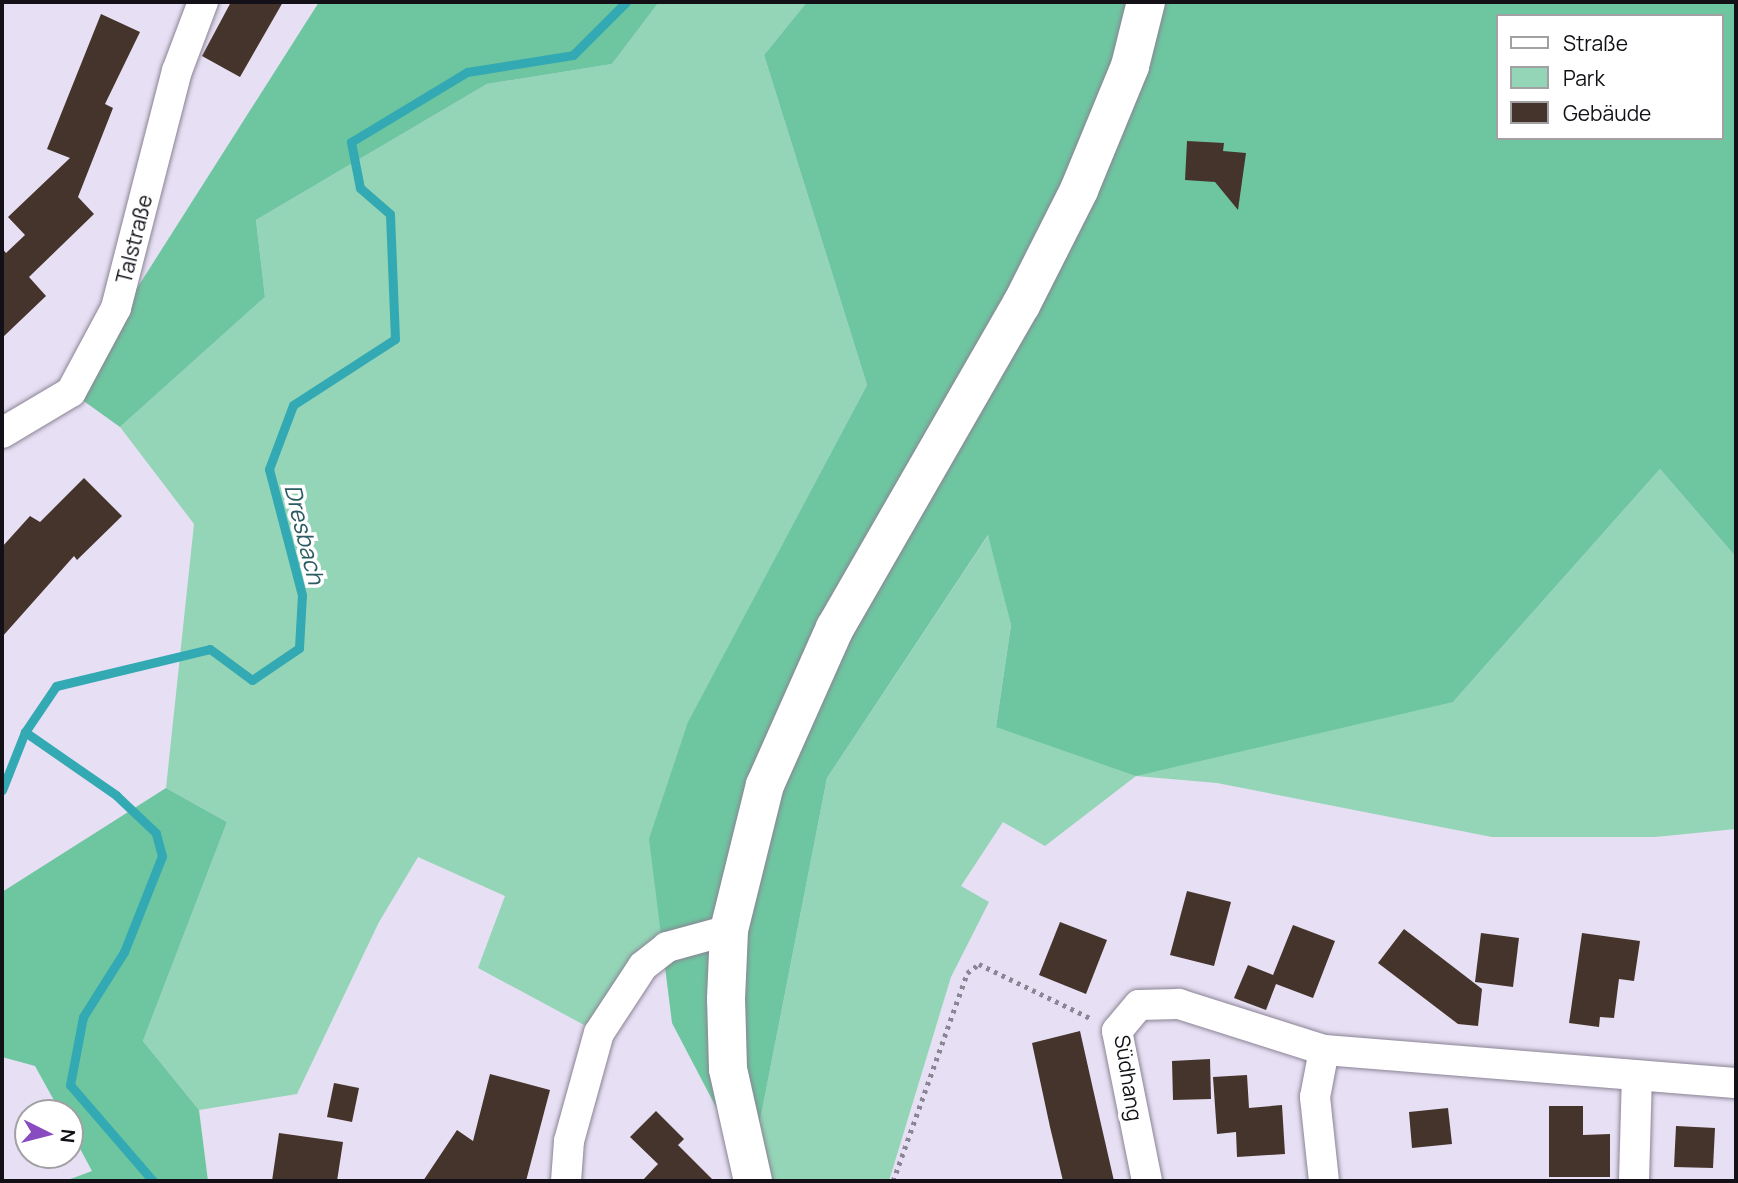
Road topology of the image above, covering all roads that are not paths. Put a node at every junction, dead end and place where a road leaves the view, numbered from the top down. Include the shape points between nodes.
1 (203, 2) edge
2 (1146, 2) edge
3 (2, 433) edge
4 (729, 930) junction
5 (1324, 1050) junction
6 (1637, 1076) junction
7 (1736, 1083) edge
8 (751, 1177) edge
9 (566, 1181) edge
10 (1147, 1181) edge
11 (1324, 1181) edge
12 (1634, 1181) edge

1 - 3 street, Talstraße via 177,71 116,308 71,392
2 - 4 main road via 1130,66 1079,190 1021,305 835,628 796,709 765,785
4 - 8 main road via 729,1069
4 - 9 street via 667,947 643,966 599,1033 569,1141
5 - 6 street, Südhang
5 - 10 street, Südhang via 1179,1004 1139,1005 1117,1031
5 - 11 street via 1315,1097
6 - 7 street, Südhang
6 - 12 street

